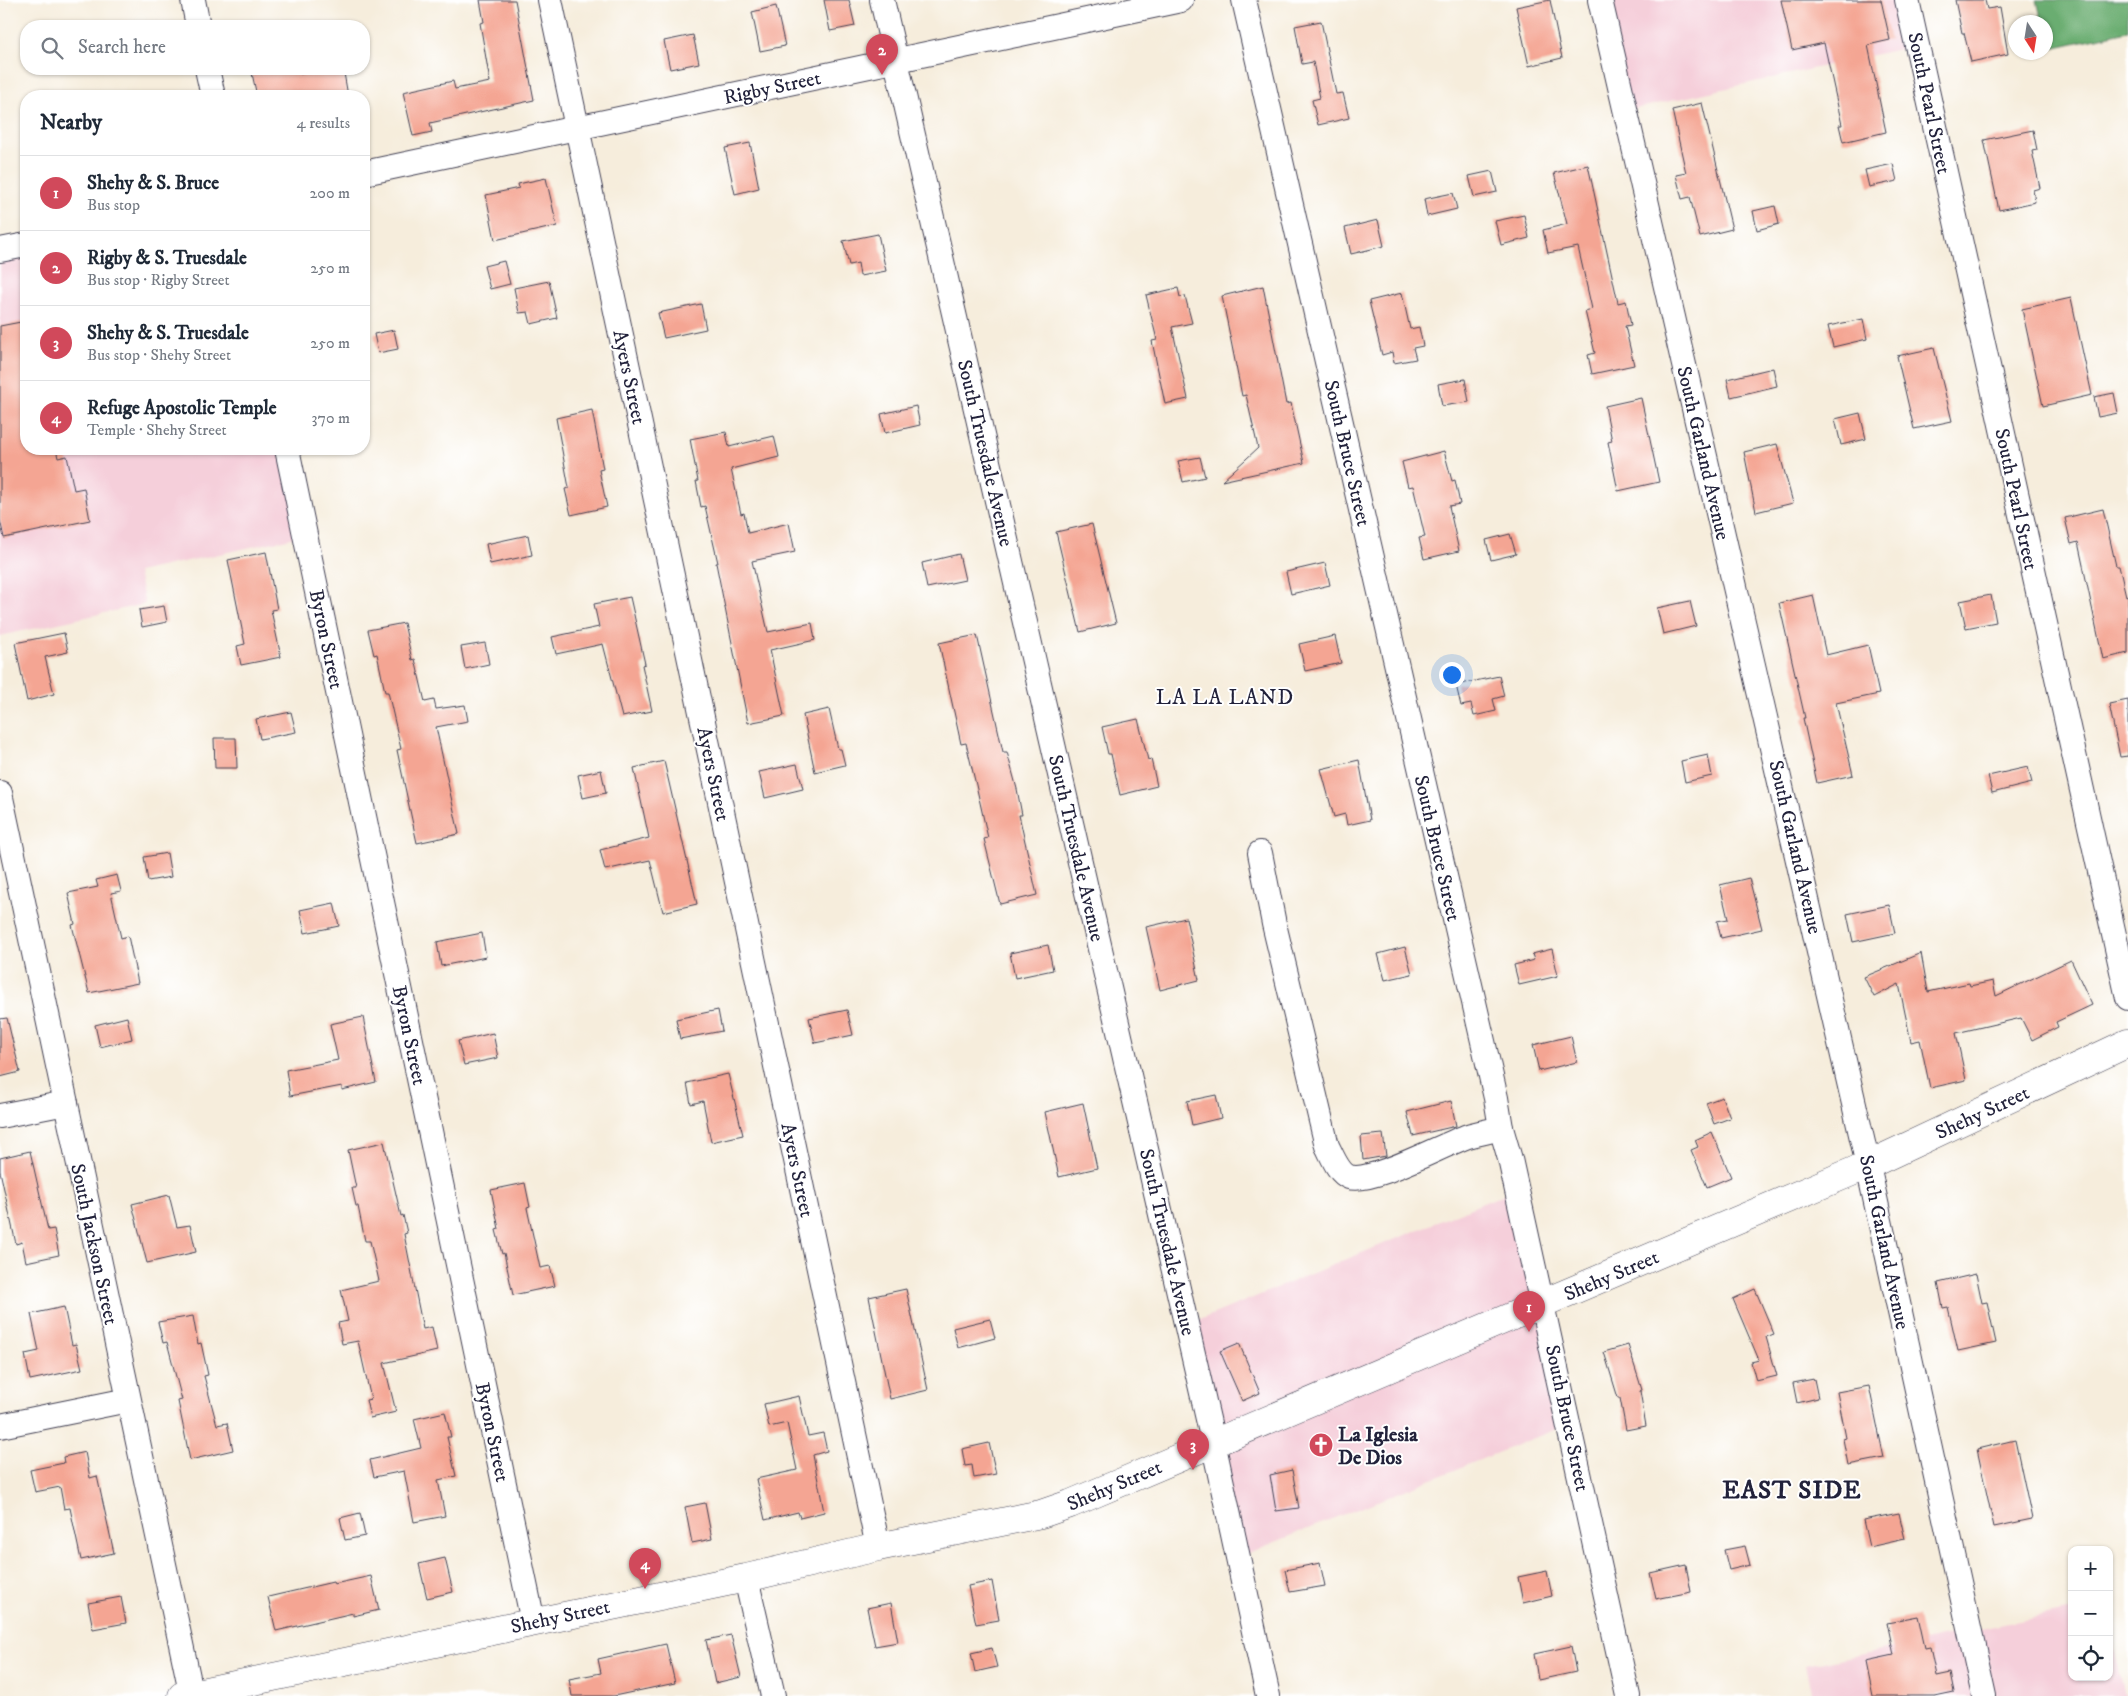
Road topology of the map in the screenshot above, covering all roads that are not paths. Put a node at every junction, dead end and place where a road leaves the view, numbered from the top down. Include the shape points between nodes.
1 (193, 0) edge
2 (550, 0) edge
3 (882, 0) edge
4 (1181, 0) edge
5 (1244, 0) edge
6 (1600, 0) edge
7 (1907, 0) edge
8 (197, 20) edge
9 (896, 60) junction
10 (208, 75) edge
11 (212, 90) edge
12 (577, 128) junction
13 (370, 172) edge
14 (20, 246) edge
15 (0, 250) edge
16 (288, 455) edge
17 (1, 800) edge
18 (1260, 853) dead end
19 (2128, 998) edge
20 (2128, 1043) edge
21 (66, 1103) junction
22 (0, 1116) edge
23 (1501, 1128) junction
24 (1868, 1165) junction
25 (1542, 1304) junction
26 (128, 1400) junction
27 (0, 1426) edge
28 (1214, 1443) junction
29 (878, 1547) junction
30 (746, 1578) junction
31 (533, 1622) junction
32 (189, 1695) edge
33 (773, 1696) edge
34 (1268, 1696) edge
35 (1628, 1696) edge
36 (1984, 1696) edge

1 - 8 street
2 - 12 street, Ayers Street
3 - 9 street, South Truesdale Avenue
4 - 9 street, Rigby Street
5 - 23 street, South Bruce Street
6 - 24 street, South Garland Avenue
7 - 19 street, South Pearl Street
9 - 12 street, Rigby Street
9 - 28 street, South Truesdale Avenue
10 - 11 street
12 - 13 street, Rigby Street
12 - 29 street, Ayers Street
14 - 15 street
16 - 31 street, Byron Street
17 - 21 street, South Jackson Street
18 - 23 street via 1327,1146 1338,1167 1346,1176 1357,1178 1376,1174 1469,1136
20 - 24 street, Shehy Street
21 - 22 street
21 - 26 street, South Jackson Street
23 - 25 street, South Bruce Street
24 - 25 street, Shehy Street
24 - 36 street, South Garland Avenue
25 - 28 street, Shehy Street
25 - 35 street, South Bruce Street
26 - 27 street
26 - 32 street, South Jackson Street
28 - 29 street, Shehy Street via 1040,1514
28 - 34 street, South Truesdale Avenue
29 - 30 street, Shehy Street
30 - 31 street, Shehy Street
30 - 33 street
31 - 32 street, Shehy Street

